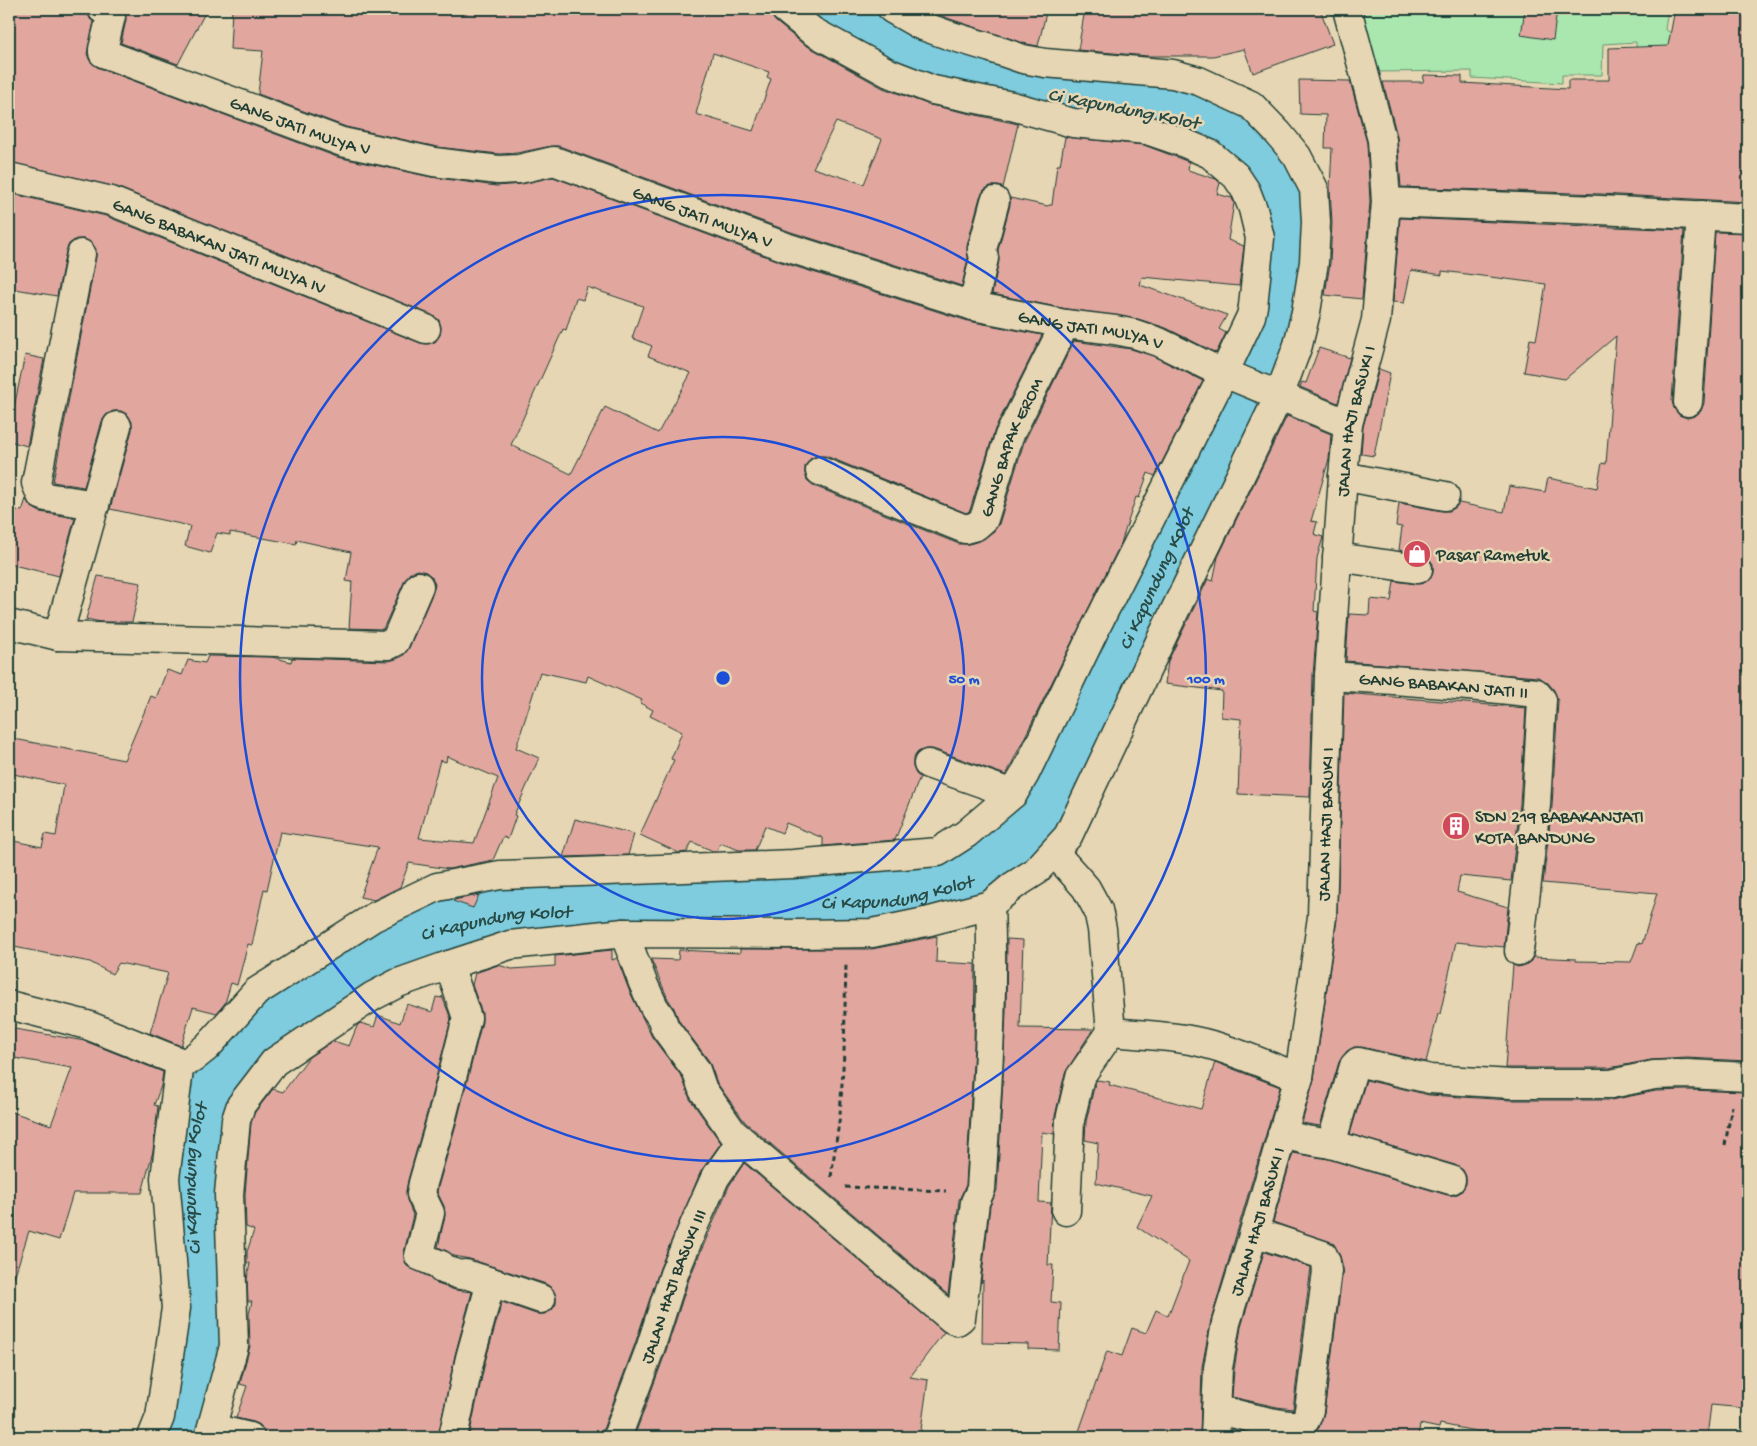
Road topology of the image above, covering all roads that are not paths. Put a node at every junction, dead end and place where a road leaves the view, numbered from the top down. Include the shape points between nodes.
1 (102, 9) edge
2 (784, 9) edge
3 (892, 9) edge
4 (1346, 9) edge
5 (9, 177) edge
6 (995, 201) dead end
7 (1386, 202) junction
8 (1700, 215) junction
9 (1748, 218) edge
10 (81, 254) dead end
11 (973, 306) junction
12 (1066, 324) junction
13 (426, 328) dead end
14 (1230, 376) junction
15 (1274, 394) junction
16 (1688, 402) dead end
17 (1348, 424) junction
18 (117, 426) dead end
19 (820, 471) dead end
20 (1343, 476) junction
21 (1445, 496) dead end
22 (95, 505) junction
23 (1337, 557) junction
24 (1418, 569) dead end
25 (419, 586) dead end
26 (9, 624) edge
27 (58, 636) junction
28 (1329, 676) junction
29 (928, 764) dead end
30 (1013, 794) junction
31 (1054, 852) junction
32 (990, 905) junction
33 (624, 933) junction
34 (1518, 951) dead end
35 (448, 965) junction
36 (9, 1005) edge
37 (1111, 1032) junction
38 (180, 1062) junction
39 (1743, 1076) edge
40 (1299, 1077) junction
41 (1282, 1134) junction
42 (741, 1141) junction
43 (1331, 1144) junction
44 (1451, 1180) dead end
45 (1066, 1211) dead end
46 (1254, 1232) junction
47 (491, 1282) junction
48 (541, 1300) dead end
49 (1216, 1410) junction
50 (210, 1433) edge
51 (152, 1437) edge
52 (250, 1437) edge
53 (452, 1437) edge
54 (617, 1437) edge
55 (1215, 1437) edge

1 - 11 street, GANG JATI MULYA V via 110,12 111,16 103,53 342,142 434,162 498,170 554,161 786,247
2 - 14 street via 812,31 889,73 933,90 1074,123 1147,130 1210,154 1236,176 1246,191 1260,238 1251,316
3 - 15 street via 920,25 1023,59 1173,74 1199,81 1251,105 1278,132 1297,156 1314,189 1316,222 1314,262 1298,345
4 - 7 street, JALAN HAJI BASUKI I via 1382,140
5 - 13 street, GANG BABAKAN JATI MULYA IV via 111,201
6 - 11 street via 982,250 984,258
7 - 8 street
7 - 17 street, JALAN HAJI BASUKI I via 1376,320
8 - 9 street
8 - 16 street
10 - 22 street via 36,483 46,497
11 - 12 street, GANG JATI MULYA V
12 - 14 street, GANG JATI MULYA V via 1135,334
12 - 19 street, GANG BAPAK EROM via 1009,436 984,519 976,526 965,529
14 - 15 street, GANG JATI MULYA V
14 - 30 street
15 - 17 street, GANG JATI MULYA V
15 - 31 street via 1068,836
17 - 20 street, JALAN HAJI BASUKI I
18 - 22 street
20 - 21 street
20 - 23 street, JALAN HAJI BASUKI I
22 - 27 street
23 - 24 street
23 - 28 street, JALAN HAJI BASUKI I
25 - 27 street via 395,642 389,645
26 - 27 street
28 - 34 street, GANG BABAKAN JATI II via 1488,687 1536,693 1542,700 1536,806
28 - 40 street, JALAN HAJI BASUKI I via 1322,917
29 - 30 street
30 - 38 street via 966,834 938,852 793,864 500,875 437,887 374,917 256,992 207,1047 192,1059
31 - 32 street via 1035,872
31 - 37 street via 1086,888 1098,910
32 - 33 street via 872,933
32 - 42 street via 989,1069 981,1189 975,1202 961,1318 957,1321 952,1319
33 - 35 street via 510,945
33 - 42 street via 665,1028 696,1070 702,1090
35 - 47 street via 467,1018 423,1182 421,1194 430,1213 419,1256 450,1272
35 - 50 street via 373,996 274,1062 242,1105 236,1120 229,1194 234,1346
36 - 38 street via 87,1025
37 - 40 street via 1210,1044
37 - 45 street via 1080,1077 1070,1120
38 - 51 street via 165,1178 176,1308 160,1417
39 - 43 street via 1654,1075 1611,1084 1510,1084 1430,1079 1358,1062 1354,1066
40 - 41 street, JALAN HAJI BASUKI I
41 - 43 street
41 - 46 street, JALAN HAJI BASUKI I
42 - 54 street, JALAN HAJI BASUKI III via 715,1178 694,1223
43 - 44 street
46 - 49 street, JALAN HAJI BASUKI I via 1226,1323 1218,1368
46 - 49 street via 1323,1255 1326,1262 1328,1271 1309,1410 1307,1418 1296,1425
47 - 48 street
47 - 53 street
49 - 55 street, JALAN HAJI BASUKI I
50 - 52 street

